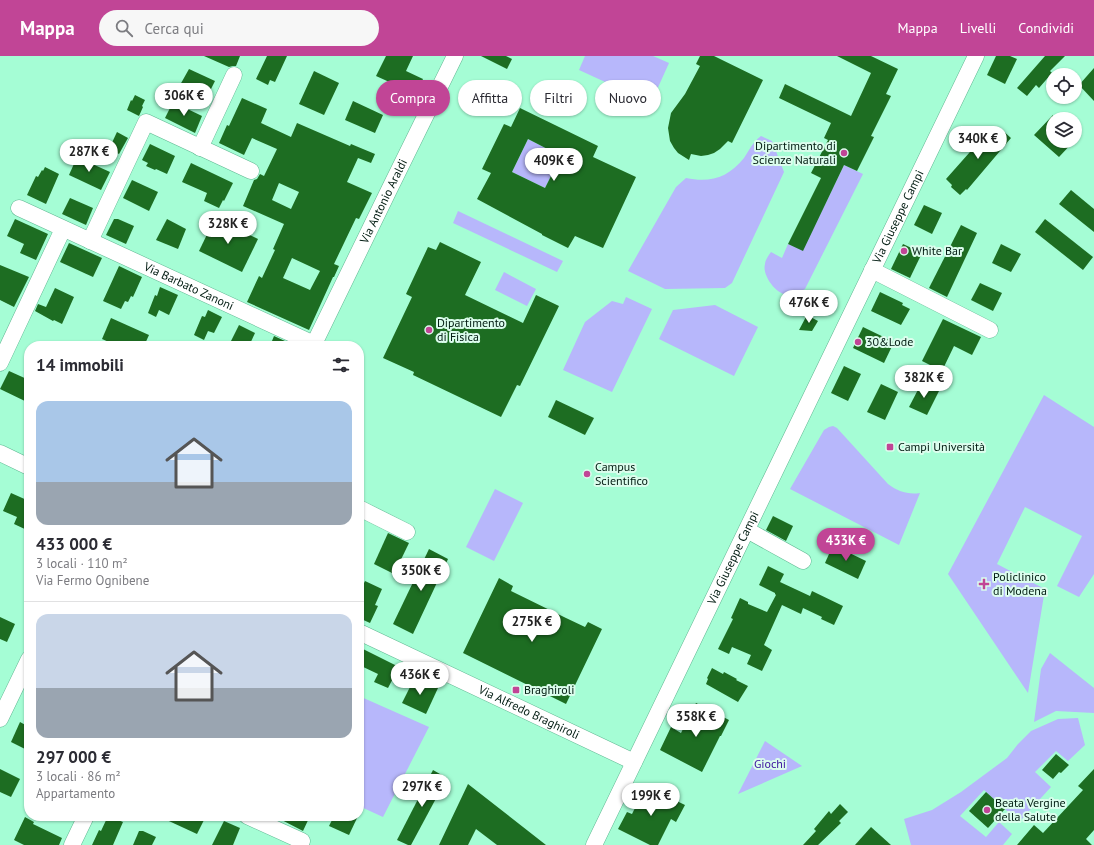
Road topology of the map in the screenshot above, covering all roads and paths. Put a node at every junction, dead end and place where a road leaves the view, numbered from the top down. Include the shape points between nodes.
1 (455, 56) edge
2 (976, 56) edge
3 (234, 75) dead end
4 (200, 148) junction
5 (250, 171) dead end
6 (19, 208) dead end
7 (63, 229) junction
8 (90, 241) junction
9 (872, 270) junction
10 (990, 330) dead end
11 (304, 341) edge
12 (315, 341) edge
13 (0, 364) edge
14 (0, 453) edge
15 (24, 465) edge
16 (364, 510) edge
17 (747, 530) junction
18 (407, 532) dead end
19 (803, 561) dead end
20 (364, 634) edge
21 (24, 669) edge
22 (0, 719) edge
23 (634, 762) junction
24 (84, 821) edge
25 (258, 821) edge
26 (302, 841) dead end
27 (72, 845) edge
28 (594, 845) edge

1 - 12 street, Via Antonio Araldi
2 - 9 street, Via Giuseppe Campi
3 - 4 street
4 - 5 street
4 - 8 street via 146,122
6 - 7 street, Via Barbato Zanoni
7 - 8 street, Via Barbato Zanoni
7 - 13 street
8 - 11 street, Via Barbato Zanoni
9 - 10 street, Via Giuseppe Campi
9 - 17 street, Via Giuseppe Campi
14 - 15 street
16 - 18 street
17 - 19 street
17 - 23 street, Via Giuseppe Campi
20 - 23 street, Via Alfredo Braghiroli
21 - 22 street
23 - 28 street, Via Giuseppe Campi
24 - 27 street
25 - 26 street

